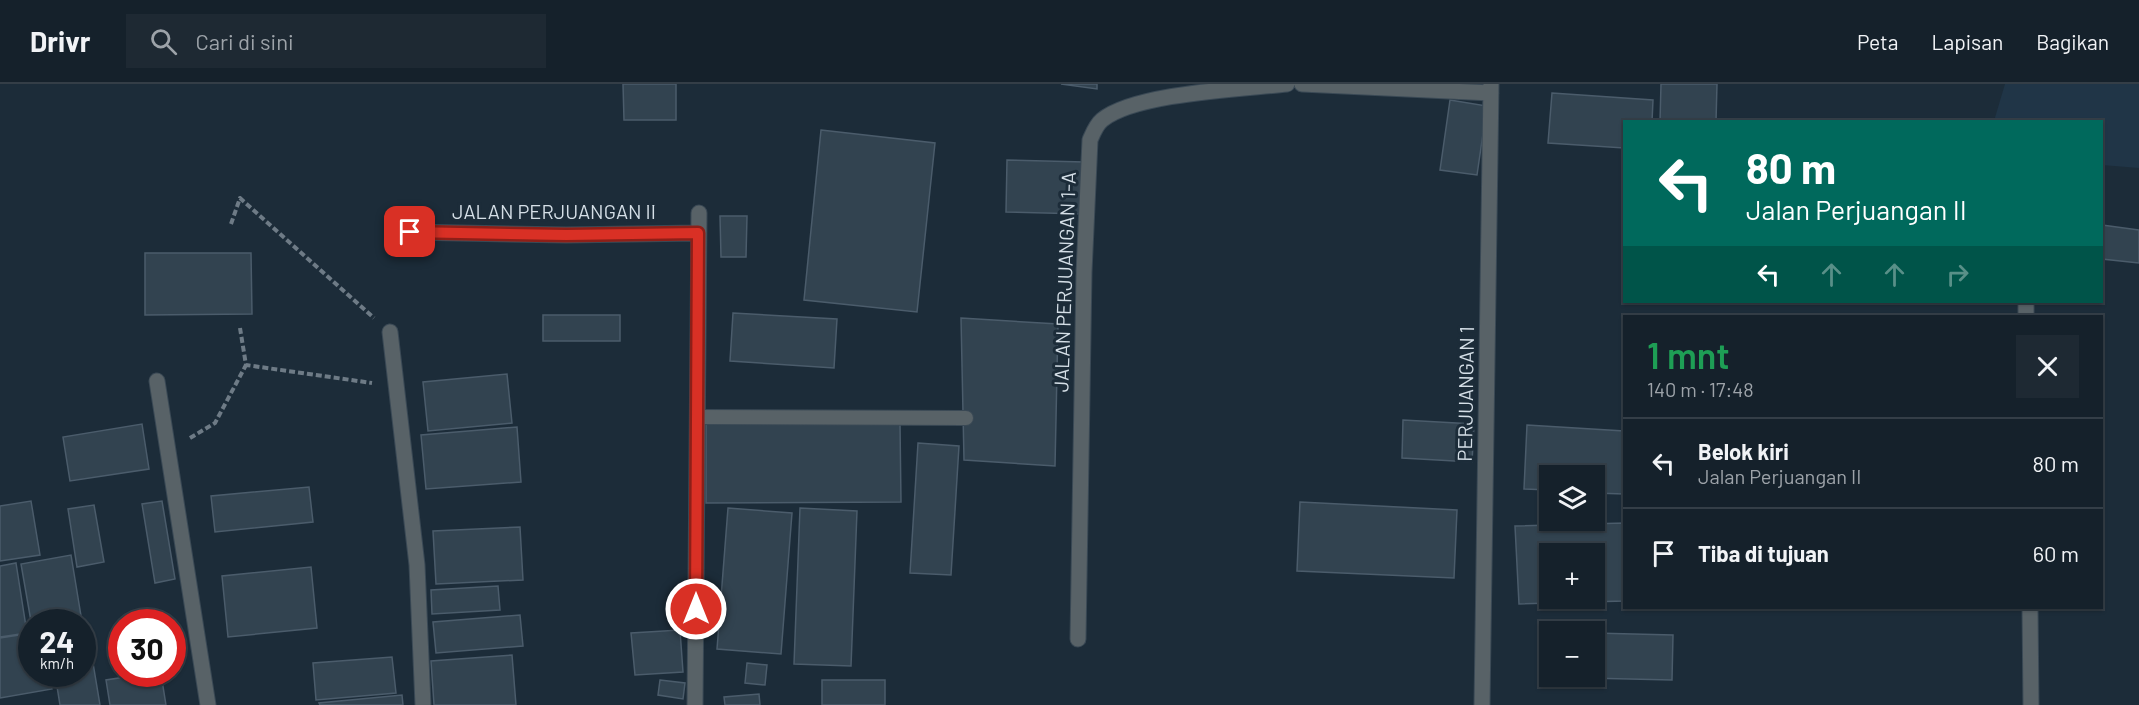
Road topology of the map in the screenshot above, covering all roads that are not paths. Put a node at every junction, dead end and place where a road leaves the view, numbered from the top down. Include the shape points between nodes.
1 (1287, 84) edge
2 (1302, 84) edge
3 (1491, 89) edge
4 (699, 213) dead end
5 (410, 232) dead end
6 (698, 233) junction
7 (390, 332) road end
8 (157, 381) dead end
9 (697, 417) junction
10 (966, 418) dead end
11 (2030, 609) edge
12 (1078, 639) dead end
13 (208, 705) edge
14 (423, 705) edge
15 (695, 705) edge
16 (1482, 705) edge
17 (2031, 705) edge

1 - 12 street, JALAN PERJUANGAN 1-A via 1158,99 1122,108 1101,121 1090,140
2 - 3 street
3 - 16 street, PERJUANGAN 1
4 - 6 street
5 - 6 street, JALAN PERJUANGAN II
6 - 9 street
7 - 14 street via 417,565
8 - 13 street
9 - 10 lane
9 - 15 street
11 - 17 street

